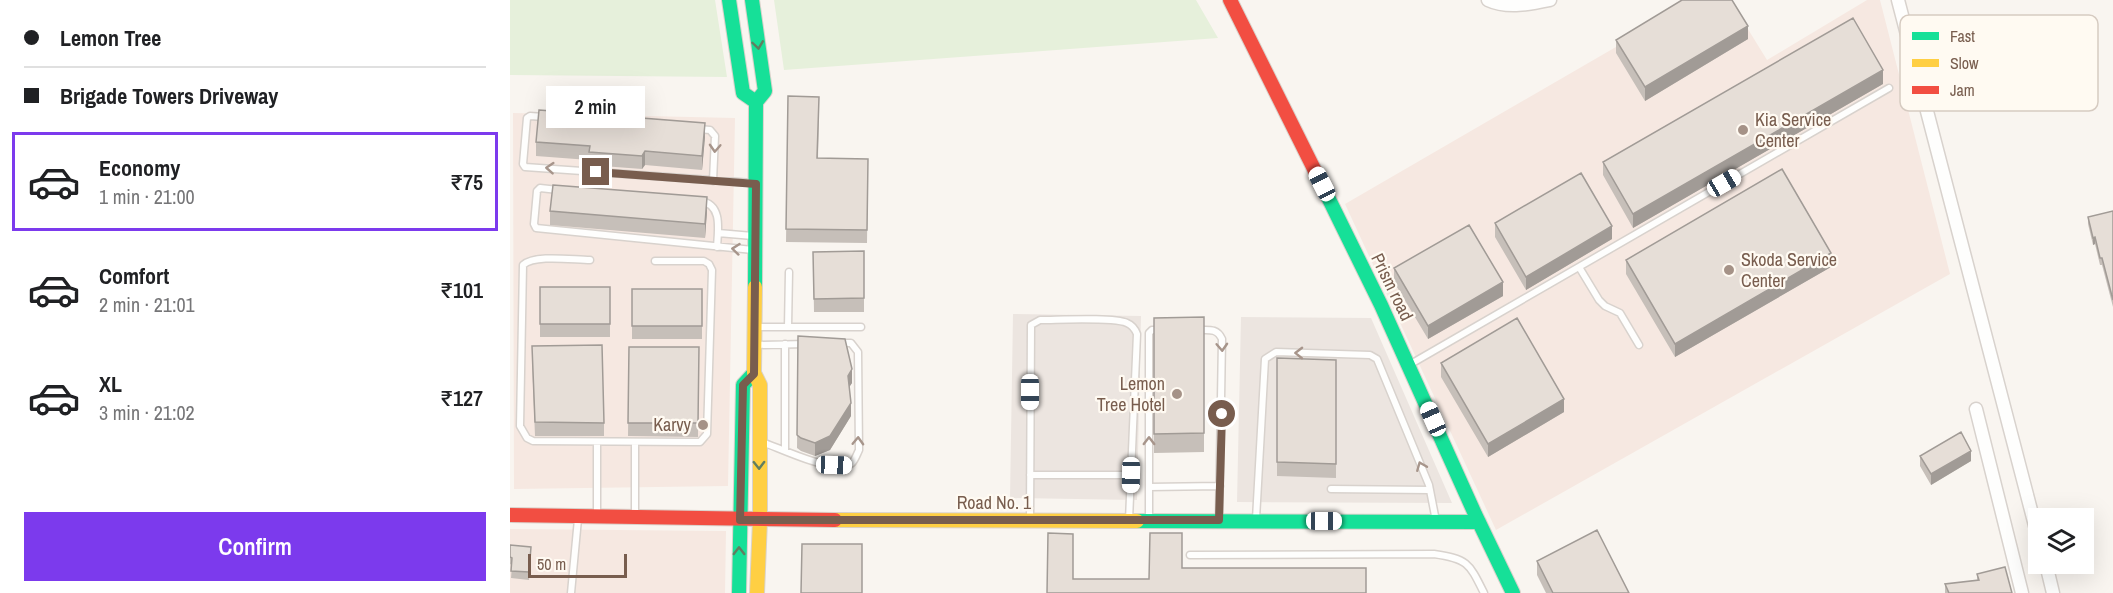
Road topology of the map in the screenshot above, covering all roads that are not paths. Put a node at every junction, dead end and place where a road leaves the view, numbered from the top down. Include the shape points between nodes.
1 (729, 0) edge
2 (752, 0) edge
3 (1230, 0) edge
4 (1488, 0) edge
5 (1550, 0) edge
6 (1898, 0) edge
7 (1902, 15) edge
8 (1889, 88) dead end
9 (756, 102) junction
10 (1927, 111) edge
11 (554, 118) edge
12 (686, 128) edge
13 (713, 181) junction
14 (756, 184) junction
15 (568, 190) edge
16 (696, 200) edge
17 (718, 234) junction
18 (756, 236) junction
19 (717, 247) junction
20 (756, 251) junction
21 (590, 260) dead end
22 (655, 261) dead end
23 (1579, 267) junction
24 (789, 272) dead end
25 (755, 327) junction
26 (788, 327) junction
27 (861, 327) dead end
28 (1168, 330) edge
29 (1191, 330) edge
30 (832, 343) edge
31 (785, 344) junction
32 (809, 344) edge
33 (754, 345) junction
34 (1639, 345) dead end
35 (1409, 366) junction
36 (754, 374) junction
37 (1976, 410) dead end
38 (759, 440) junction
39 (597, 442) junction
40 (635, 442) junction
41 (785, 450) junction
42 (1030, 475) junction
43 (1131, 475) junction
44 (1220, 486) junction
45 (1149, 487) junction
46 (1331, 489) dead end
47 (1430, 490) junction
48 (2030, 508) edge
49 (510, 515) edge
50 (597, 517) junction
51 (635, 517) junction
52 (578, 518) junction
53 (740, 520) junction
54 (760, 520) junction
55 (1219, 520) junction
56 (1129, 521) junction
57 (1149, 521) junction
58 (1256, 521) junction
59 (1030, 522) junction
60 (1436, 522) junction
61 (1479, 522) junction
62 (1190, 555) dead end
63 (2049, 574) edge
64 (571, 593) edge
65 (739, 593) edge
66 (757, 593) edge
67 (1484, 593) edge
68 (1512, 593) edge
69 (2022, 593) edge
70 (2054, 593) edge

1 - 9 street via 743,93
2 -> 9 street via 765,91
3 - 35 street, Prism road
4 - 5 street via 1525,5
6 - 7 street
8 - 23 lane
9 - 14 street
10 - 48 street
13 -> 11 lane via 524,166 527,118
12 -> 13 lane via 714,132
13 - 14 lane
14 - 18 street
15 - 19 lane via 539,189 536,228
16 - 17 lane via 706,202 716,211
17 - 18 lane
17 - 19 lane
18 - 20 street
20 -> 19 lane
20 - 25 street
21 - 39 lane via 538,259 523,265 520,426 533,441
22 - 40 lane via 704,261 712,270 707,434 700,442
23 - 34 lane via 1599,300 1620,313
23 - 35 lane
24 - 26 lane
25 - 26 lane
25 - 33 street
26 - 27 lane
45 -> 28 lane via 1149,333
29 -> 44 lane via 1213,330 1222,339
41 -> 30 lane via 816,464 854,462 859,450 858,352 851,343
31 - 32 lane
31 - 33 lane
31 - 41 lane
33 - 36 street
35 - 61 street, Prism road
36 - 38 street via 760,385
36 - 53 street via 743,385
37 - 69 street
38 - 41 lane
38 -> 54 street
39 - 40 lane
39 - 50 lane
40 - 51 lane
42 - 43 lane
42 - 43 lane via 1030,330 1040,320 1111,321 1127,323 1135,330
42 - 59 lane
43 - 56 lane
44 - 45 lane
44 - 55 lane
45 - 57 lane
46 - 47 lane
47 -> 58 lane via 1377,359 1370,354 1273,353 1265,359
47 - 60 lane
49 - 52 street, Road No. 1
50 - 51 street, Road No. 1
50 - 52 street, Road No. 1
51 - 53 street, Road No. 1
52 - 64 lane
53 - 54 street, Road No. 1
65 -> 53 street
54 - 59 street, Road No. 1
54 - 66 street
55 - 57 street, Road No. 1
55 - 58 street, Road No. 1
56 - 57 street, Road No. 1
56 - 59 street, Road No. 1
58 - 60 street, Road No. 1
60 - 61 street, Road No. 1
61 - 68 street, Prism road
62 - 67 lane via 1458,557 1476,576
63 - 70 street

